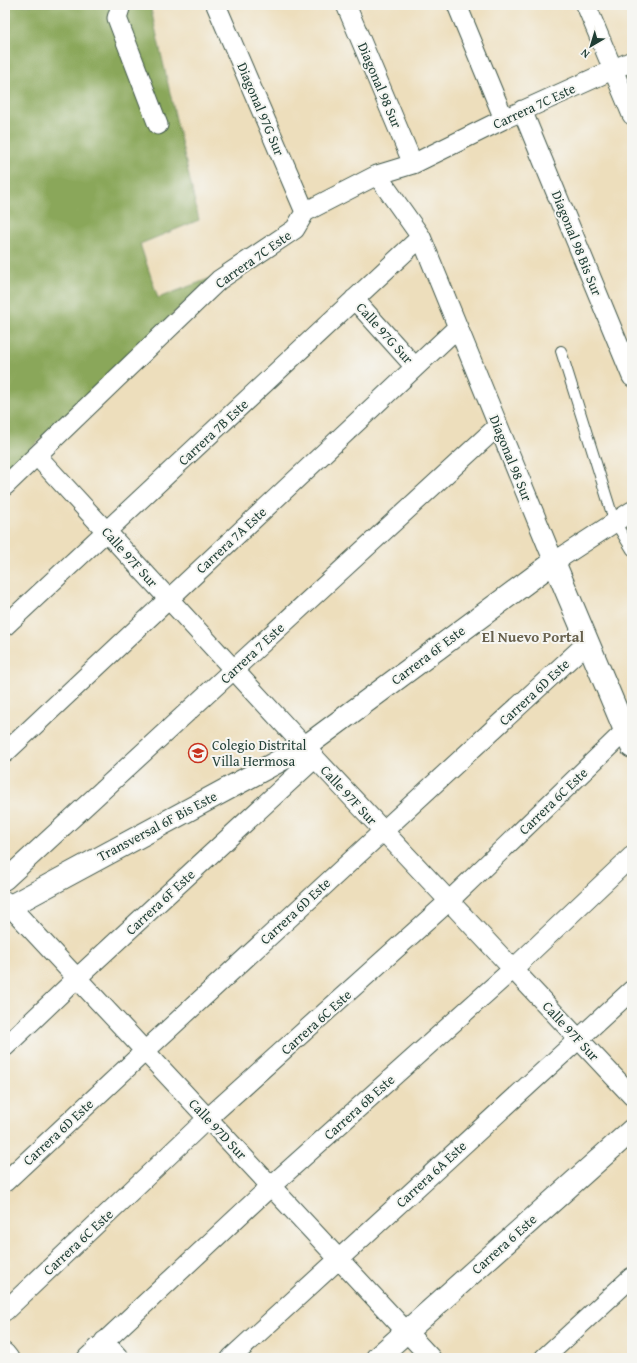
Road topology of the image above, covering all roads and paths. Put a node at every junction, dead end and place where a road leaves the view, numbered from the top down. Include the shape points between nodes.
1 (121, 5) edge
2 (216, 5) edge
3 (346, 5) edge
4 (457, 5) edge
5 (586, 5) edge
6 (632, 61) edge
7 (613, 69) junction
8 (522, 110) junction
9 (632, 115) edge
10 (504, 119) junction
11 (158, 125) dead end
12 (413, 164) junction
13 (377, 175) junction
14 (305, 212) junction
15 (421, 237) junction
16 (354, 299) junction
17 (458, 327) junction
18 (561, 351) dead end
19 (416, 367) junction
20 (632, 377) edge
21 (498, 426) junction
22 (37, 456) junction
23 (5, 486) edge
24 (632, 512) edge
25 (615, 522) junction
26 (106, 531) junction
27 (632, 550) edge
28 (554, 562) junction
29 (169, 599) junction
30 (5, 626) edge
31 (588, 642) junction
32 (234, 669) junction
33 (629, 739) edge
34 (310, 752) junction
35 (5, 754) edge
36 (383, 830) junction
37 (632, 856) edge
38 (5, 880) edge
39 (449, 901) junction
40 (6, 905) edge
41 (513, 970) junction
42 (77, 978) junction
43 (632, 990) edge
44 (578, 1039) junction
45 (5, 1047) edge
46 (145, 1051) junction
47 (632, 1096) edge
48 (208, 1118) junction
49 (632, 1130) edge
50 (5, 1182) edge
51 (271, 1186) junction
52 (339, 1259) junction
53 (632, 1277) edge
54 (5, 1311) edge
55 (406, 1331) junction
56 (104, 1341) junction
57 (5, 1353) edge
58 (9, 1358) edge
59 (87, 1358) edge
60 (119, 1358) edge
61 (231, 1358) edge
62 (377, 1358) edge
63 (431, 1358) edge
64 (544, 1358) edge

1 - 11 street via 117,18
2 - 14 street, Diagonal 97G Sur
3 - 12 street, Diagonal 98 Sur
4 - 10 street
5 - 7 street
6 - 7 street, Carrera 7C Este
7 - 8 street, Carrera 7C Este
7 - 9 street
8 - 10 street, Carrera 7C Este
8 - 20 street, Diagonal 98 Bis Sur
10 - 12 street, Carrera 7C Este
12 - 13 street, Carrera 7C Este
13 - 14 street, Carrera 7C Este
13 - 15 street, Diagonal 98 Sur
14 - 22 street, Carrera 7C Este via 295,229 220,280
15 - 16 street, Carrera 7B Este
15 - 17 street, Diagonal 98 Sur
16 - 19 street, Calle 97G Sur
16 - 26 street, Carrera 7B Este
17 - 19 street, Carrera 7A Este
17 - 21 street, Diagonal 98 Sur
18 - 25 lane
19 - 29 street, Carrera 7A Este
21 - 28 street, Diagonal 98 Sur
21 - 32 street, Carrera 7 Este
22 - 23 street, Carrera 7C Este
22 - 26 street, Calle 97F Sur
24 - 25 street, Carrera 6F Este
25 - 27 lane
25 - 28 street, Carrera 6F Este
26 - 29 street, Calle 97F Sur
26 - 30 street, Carrera 7B Este
28 - 31 street, Diagonal 98 Sur
28 - 34 street, Carrera 6F Este
29 - 32 street, Calle 97F Sur
29 - 35 street, Carrera 7A Este
31 - 33 street, Diagonal 98 Sur
31 - 36 street, Carrera 6D Este
32 - 34 street, Calle 97F Sur
32 - 38 street, Carrera 7 Este
33 - 39 street, Carrera 6C Este
34 - 36 street, Calle 97F Sur
34 - 40 street, Transversal 6F Bis Este
34 - 42 street, Carrera 6F Este
36 - 39 street, Calle 97F Sur
36 - 46 street, Carrera 6D Este
37 - 41 street, Carrera 6B Este
39 - 41 street, Calle 97F Sur
39 - 48 street, Carrera 6C Este
40 - 42 street, Calle 97D Sur
41 - 44 street, Calle 97F Sur
41 - 51 street, Carrera 6B Este
42 - 45 street, Carrera 6F Este
42 - 46 street, Calle 97D Sur
43 - 44 street, Carrera 6A Este
44 - 47 street, Calle 97F Sur
44 - 52 street, Carrera 6A Este
46 - 48 street, Calle 97D Sur
46 - 50 street, Carrera 6D Este
48 - 51 street, Calle 97D Sur
48 - 54 street, Carrera 6C Este
49 - 55 street, Carrera 6 Este
51 - 52 street, Calle 97D Sur
51 - 56 street, Carrera 6B Este
52 - 55 street, Calle 97D Sur
52 - 61 street, Carrera 6A Este
53 - 64 street
55 - 62 street, Carrera 6 Este
55 - 63 street, Calle 97D Sur
56 - 59 street, Carrera 6B Este
56 - 60 street
57 - 58 street

